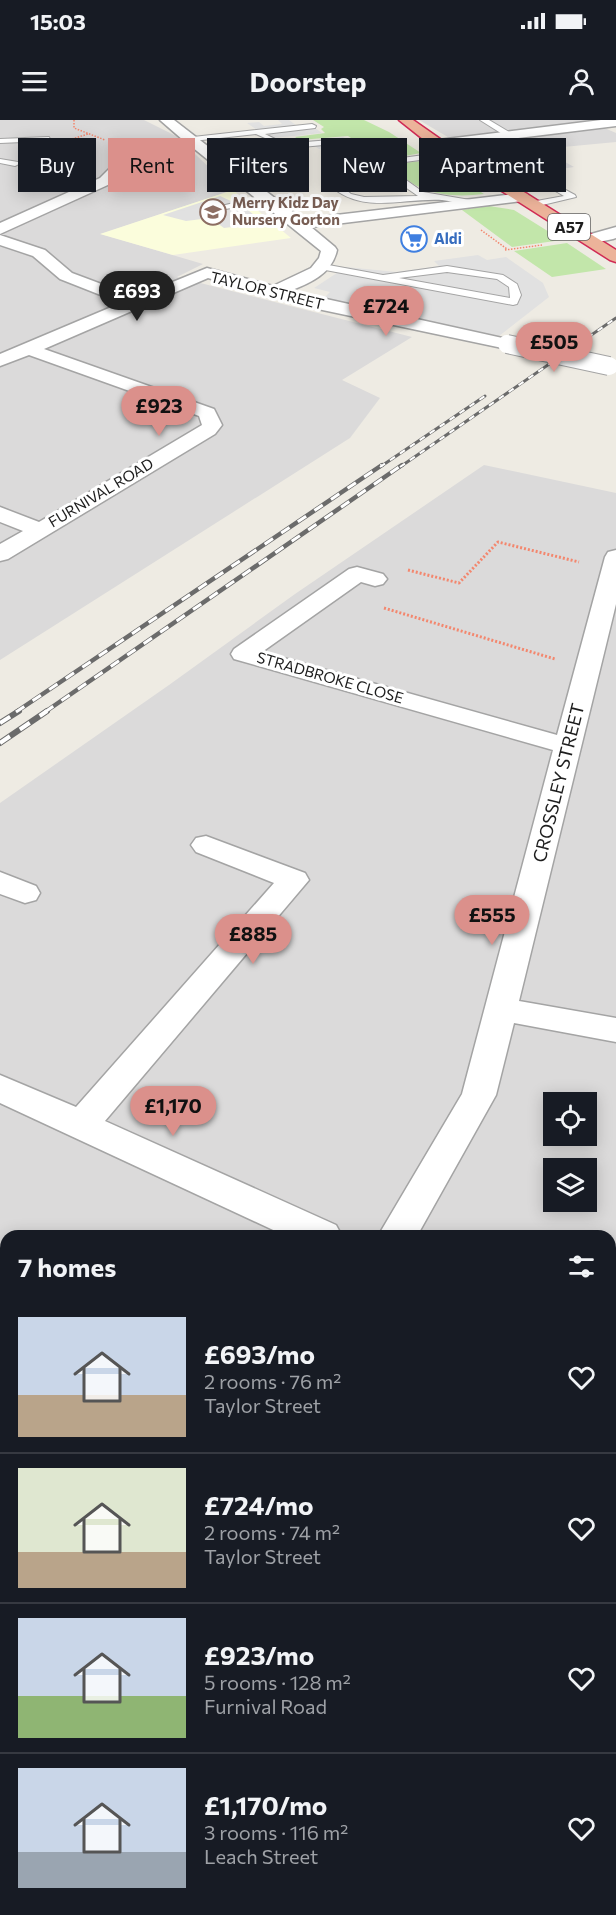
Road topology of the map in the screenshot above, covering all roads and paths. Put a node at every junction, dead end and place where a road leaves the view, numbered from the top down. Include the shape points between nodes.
1 (171, 120) edge
2 (303, 120) edge
3 (387, 120) edge
4 (405, 120) edge
5 (495, 120) edge
6 (485, 121) edge
7 (616, 122) edge
8 (242, 123) dead end
9 (257, 132) junction
10 (240, 134) junction
11 (510, 135) junction
12 (191, 138) edge
13 (425, 138) edge
14 (430, 138) edge
15 (486, 138) edge
16 (18, 140) edge
17 (0, 141) edge
18 (195, 141) edge
19 (195, 142) edge
20 (321, 143) edge
21 (0, 161) edge
22 (15, 164) dead end
23 (108, 179) edge
24 (407, 185) edge
25 (343, 192) edge
26 (514, 192) edge
27 (563, 192) edge
28 (267, 198) junction
29 (438, 198) junction
30 (528, 201) junction
31 (466, 202) junction
32 (221, 207) dead end
33 (300, 224) junction
34 (0, 229) edge
35 (616, 232) edge
36 (589, 239) junction
37 (0, 240) edge
38 (616, 256) edge
39 (406, 265) dead end
40 (323, 267) junction
41 (416, 273) junction
42 (386, 277) junction
43 (274, 292) junction
44 (136, 303) junction
45 (28, 349) junction
46 (0, 360) edge
47 (612, 367) edge
48 (0, 514) edge
49 (40, 530) junction
50 (0, 554) edge
51 (615, 563) edge
52 (375, 579) junction
53 (598, 662) edge
54 (568, 746) junction
55 (206, 845) dead end
56 (501, 1009) junction
57 (616, 1030) edge
58 (0, 1088) edge
59 (81, 1125) junction
60 (310, 1230) edge
61 (400, 1230) edge

1 - 12 street
2 - 9 lane via 312,126
3 - 13 highway, A57
4 - 14 highway, A57
5 - 6 lane
6 - 11 lane
7 - 11 street
8 - 10 lane via 248,129
9 - 10 lane
9 - 20 lane via 280,145
10 - 18 lane
11 - 15 street
16 - 17 lane
19 - 28 street
21 - 22 lane
23 - 34 street
24 - 29 lane via 420,194
25 - 29 lane via 364,200
26 - 30 highway, A57
27 - 30 lane via 572,197
28 - 32 lane
28 - 33 street
29 - 31 lane
30 - 31 street
30 - 36 highway, A57
31 - 33 street
33 - 40 street via 329,250
35 - 36 street
36 - 38 highway, A57
37 - 44 street via 39,253 66,276
39 - 41 lane
40 - 42 lane
40 - 43 street
41 - 42 lane
41 - 42 lane via 447,269 500,277 514,286 516,295 513,302
43 - 44 street, TAYLOR STREET via 207,273
43 - 47 street, TAYLOR STREET, bridge
44 - 45 street, TAYLOR STREET
45 - 46 street, TAYLOR STREET
45 - 49 street, FURNIVAL ROAD via 198,409 207,413 212,425
48 - 49 street
49 - 50 street, FURNIVAL ROAD
51 - 52 path via 587,564 498,542 459,583 386,564
51 - 53 street, CROSSLEY STREET
52 - 53 path via 355,600
52 - 54 street, STRADBROKE CLOSE via 357,574 243,654
53 - 54 street, CROSSLEY STREET
54 - 56 street, CROSSLEY STREET
55 - 59 street via 294,880
56 - 57 street
56 - 61 street, CROSSLEY STREET via 479,1095
58 - 59 street
59 - 60 street

